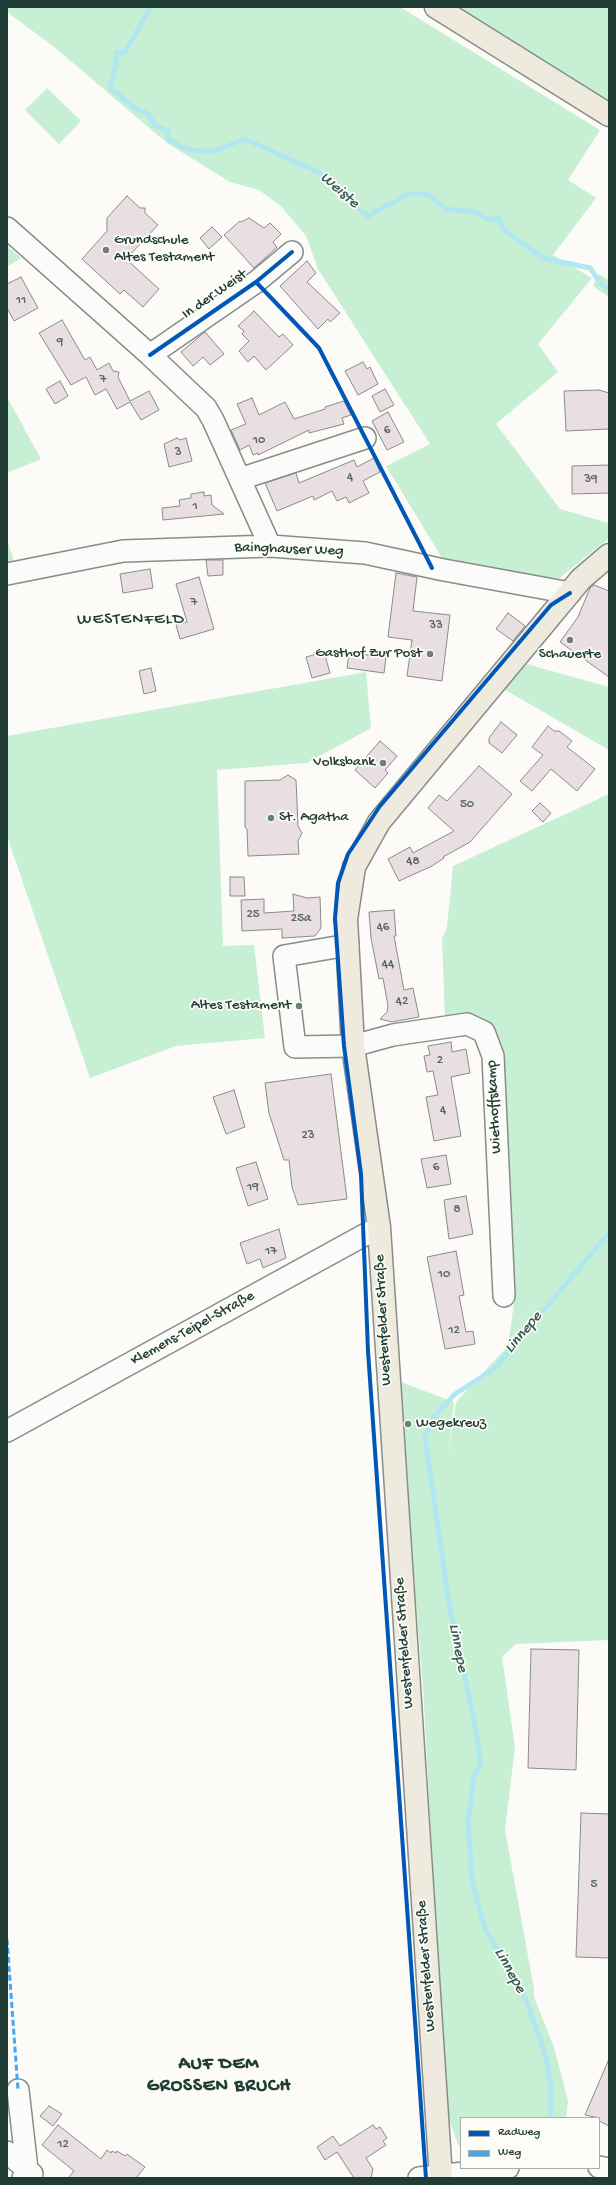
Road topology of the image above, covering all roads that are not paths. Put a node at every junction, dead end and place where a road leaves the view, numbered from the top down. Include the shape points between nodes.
1 (436, 7) edge
2 (609, 115) edge
3 (7, 228) edge
4 (292, 252) dead end
5 (150, 355) junction
6 (365, 438) dead end
7 (240, 479) junction
8 (270, 546) junction
9 (609, 555) edge
10 (7, 574) edge
11 (570, 593) junction
12 (348, 945) junction
13 (352, 1046) junction
14 (379, 1227) junction
15 (504, 1296) dead end
16 (7, 1431) edge
17 (18, 2090) dead end
18 (7, 2152) edge
19 (500, 2169) edge
20 (29, 2175) edge
21 (440, 2177) edge
22 (419, 2178) edge

1 - 2 main road
3 - 5 street
4 - 5 street, In der Weist via 256,282
5 - 7 street via 206,408
6 - 7 street
7 - 8 street
8 - 10 street, Bainghauser Weg via 123,551
8 - 11 street, Bainghauser Weg via 365,553
9 - 11 main road, Westenfelder Straße via 581,579
11 - 12 main road, Westenfelder Straße via 379,822 354,868 346,919
12 - 13 main road, Westenfelder Straße
12 - 13 street, Wiethoffskamp via 284,956 295,1047
13 - 14 main road, Westenfelder Straße
13 - 15 street, Wiethoffskamp via 393,1036 467,1024 484,1032 493,1056
14 - 16 street, Klemens-Teipel-Straße
14 - 21 main road, Westenfelder Straße
17 - 20 street
18 - 20 street
19 - 21 street
21 - 22 street

